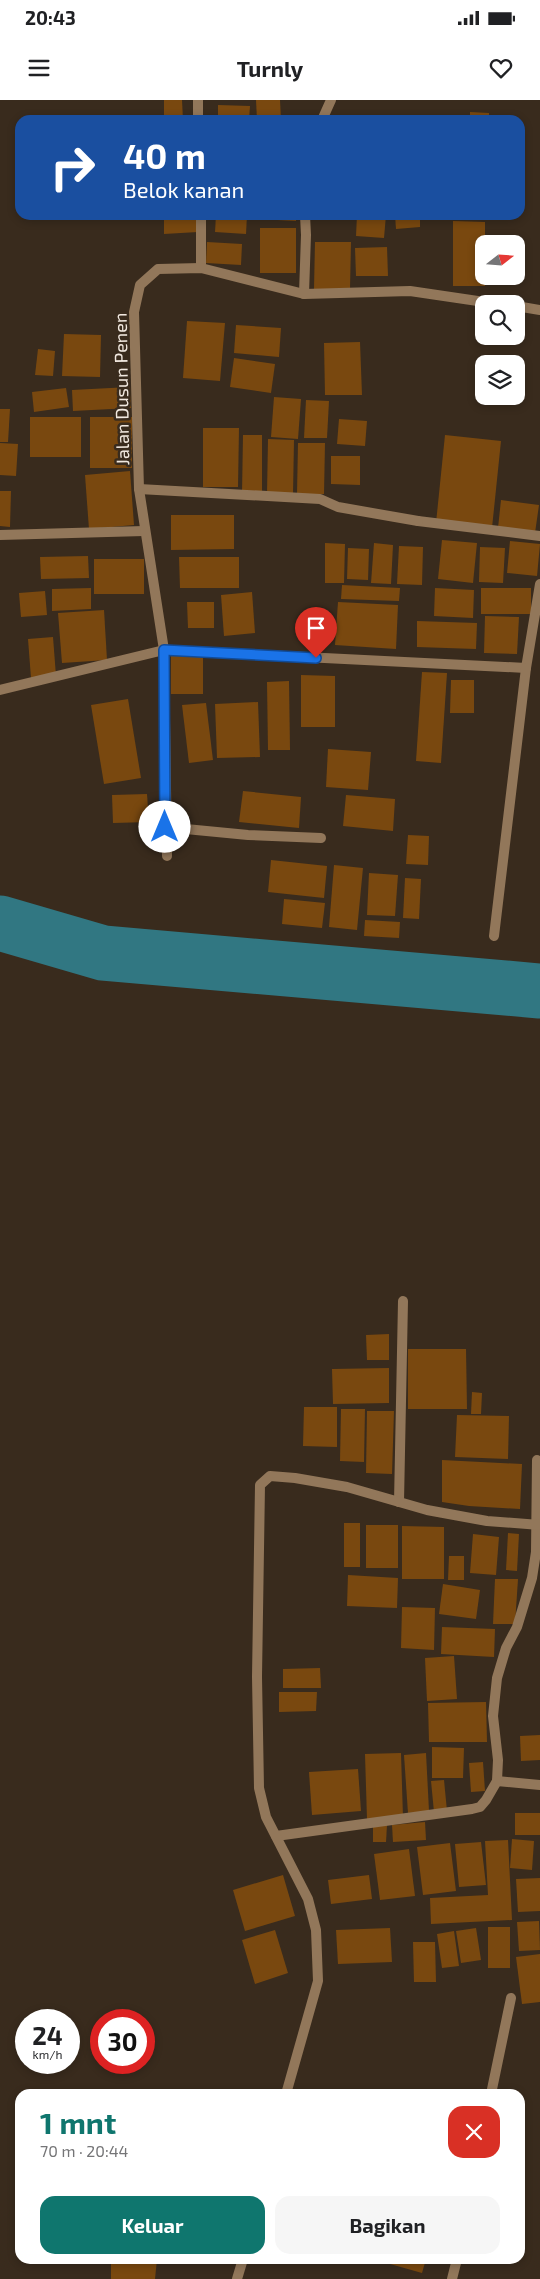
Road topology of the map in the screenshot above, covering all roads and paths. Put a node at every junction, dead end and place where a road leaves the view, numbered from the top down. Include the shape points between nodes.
1 (198, 100) edge
2 (331, 100) edge
3 (198, 115) edge
4 (324, 115) edge
5 (202, 220) edge
6 (305, 220) edge
7 (200, 268) junction
8 (304, 294) junction
9 (475, 301) edge
10 (525, 308) edge
11 (540, 310) edge
12 (139, 489) junction
13 (144, 531) junction
14 (0, 536) edge
15 (540, 536) edge
16 (540, 584) edge
17 (164, 650) junction
18 (526, 668) junction
19 (0, 690) edge
20 (165, 827) junction
21 (321, 838) dead end
22 (167, 856) dead end
23 (494, 936) dead end
24 (404, 1302) dead end
25 (537, 1460) dead end
26 (399, 1502) junction
27 (538, 1524) edge
28 (497, 1781) junction
29 (540, 1785) edge
30 (276, 1836) junction
31 (511, 1998) dead end
32 (287, 2089) edge
33 (492, 2089) edge
34 (241, 2264) edge
35 (456, 2264) edge
36 (237, 2279) edge
37 (452, 2279) edge

1 - 3 street
2 - 4 street
5 - 7 street
6 - 8 street
7 - 8 street, Jalan Dusun Penen
7 - 12 street, Jalan Dusun Penen via 158,269 140,285 134,312
8 - 9 street, Jalan Dusun Penen via 410,291
10 - 11 street
12 - 13 street, Jalan Dusun Penen
12 - 15 street via 320,499 338,506 418,521
13 - 14 street
13 - 17 street, Jalan Dusun Penen
16 - 18 street
17 - 18 street
17 - 19 street
17 - 20 street, Jalan Dusun Penen
18 - 23 street
20 - 21 street
20 - 22 street, Jalan Dusun Penen
24 - 26 street
25 - 27 street
26 - 27 street via 487,1521
26 - 30 street via 347,1487 295,1478 270,1476 260,1485 259,1788 266,1817
27 - 28 street via 532,1578 497,1678 493,1716
28 - 29 street
28 - 30 street via 486,1800 472,1809
30 - 32 street via 308,1899 316,1930 318,1981
31 - 33 street
34 - 36 street
35 - 37 street

